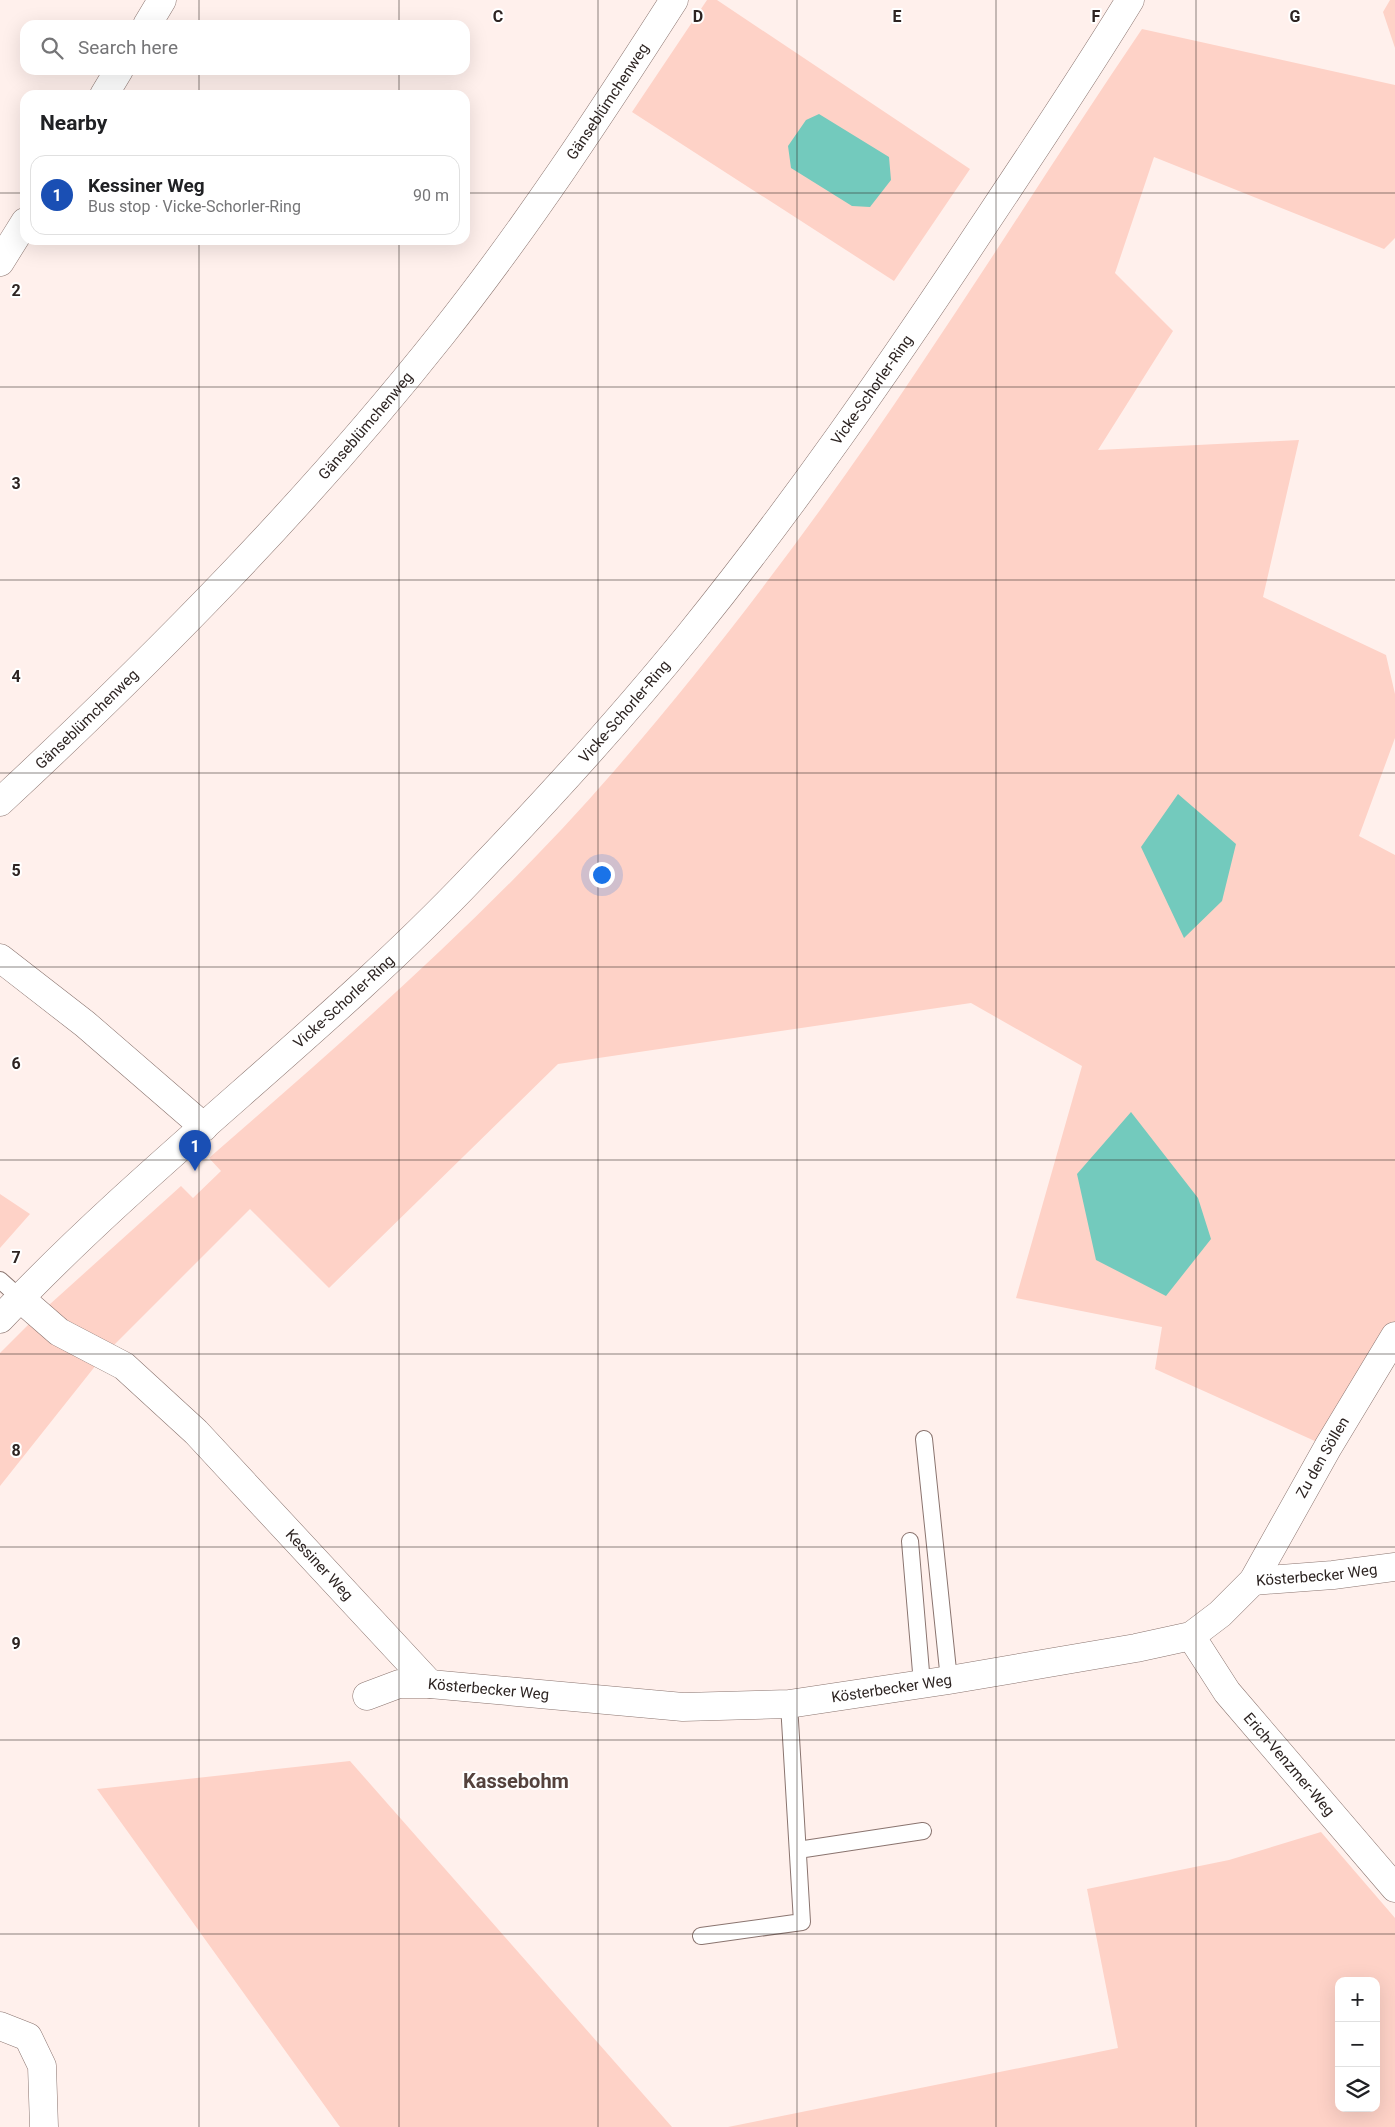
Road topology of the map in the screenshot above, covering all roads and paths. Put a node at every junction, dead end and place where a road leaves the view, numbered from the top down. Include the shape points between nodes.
1 (162, 0) edge
2 (674, 0) edge
3 (1130, 0) edge
4 (150, 20) edge
5 (116, 75) edge
6 (107, 90) edge
7 (20, 230) edge
8 (0, 262) edge
9 (0, 802) edge
10 (0, 958) edge
11 (204, 1127) junction
12 (10, 1289) edge
13 (0, 1319) edge
14 (1395, 1336) edge
15 (924, 1439) dead end
16 (910, 1541) dead end
17 (1395, 1567) edge
18 (1253, 1581) junction
19 (1191, 1636) junction
20 (949, 1680) junction
21 (430, 1684) junction
22 (922, 1684) junction
23 (366, 1696) dead end
24 (789, 1704) junction
25 (923, 1831) dead end
26 (798, 1850) junction
27 (1395, 1888) edge
28 (701, 1936) dead end
29 (0, 2026) edge
30 (44, 2127) edge

1 - 4 street
2 - 9 street, Gänseblümchenweg via 521,228 443,333 365,428 182,627
3 - 11 street, Vicke-Schorler-Ring via 898,355 784,513 689,635 576,766 472,878 384,967
5 - 6 street
7 - 8 street
10 - 11 street via 84,1024
11 - 12 street, Vicke-Schorler-Ring via 79,1239
12 - 13 street, Vicke-Schorler-Ring
12 - 21 street, Kessiner Weg via 60,1332 124,1366 196,1432
14 - 18 street, Zu den Söllen
15 - 20 lane
16 - 22 lane
17 - 18 street, Kösterbecker Weg via 1333,1576
18 - 19 street, Kösterbecker Weg via 1220,1614
19 - 20 street, Kösterbecker Weg
19 - 27 street, Erich-Venzmer-Weg via 1227,1692
20 - 22 street, Kösterbecker Weg
21 - 23 street, Kösterbecker Weg via 398,1684
21 - 24 street, Kösterbecker Weg via 683,1707
22 - 24 street, Kösterbecker Weg
24 - 26 lane
25 - 26 lane
26 - 28 lane via 802,1922
29 - 30 street via 28,2037 42,2066

